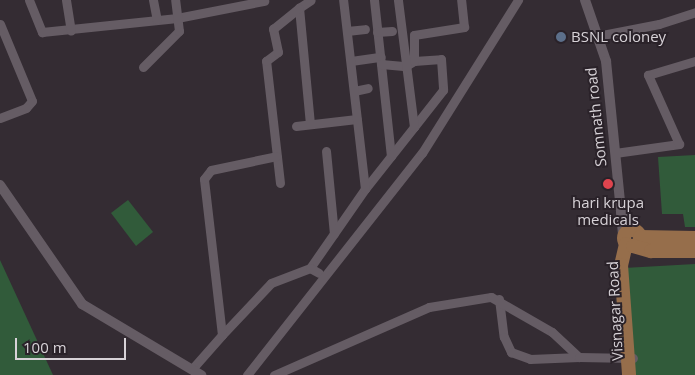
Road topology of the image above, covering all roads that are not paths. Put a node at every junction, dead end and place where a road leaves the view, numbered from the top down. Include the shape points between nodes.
1 (29, 0) edge
2 (66, 0) edge
3 (153, 0) edge
4 (175, 0) edge
5 (311, 0) edge
6 (344, 0) edge
7 (375, 0) edge
8 (398, 0) edge
9 (461, 0) edge
10 (518, 0) edge
11 (585, 0) edge
12 (264, 1) dead end
13 (299, 8) junction
14 (695, 12) edge
15 (177, 18) junction
16 (157, 20) junction
17 (0, 24) edge
18 (365, 29) dead end
19 (71, 31) junction
20 (347, 31) junction
21 (392, 31) dead end
22 (377, 32) junction
23 (597, 36) junction
24 (351, 61) junction
25 (381, 61) junction
26 (695, 61) edge
27 (410, 63) junction
28 (142, 67) dead end
29 (368, 88) dead end
30 (354, 91) junction
31 (0, 118) edge
32 (357, 119) junction
33 (310, 124) junction
34 (296, 126) dead end
35 (414, 127) junction
36 (326, 151) dead end
37 (615, 153) junction
38 (277, 156) junction
39 (391, 156) junction
40 (280, 182) dead end
41 (0, 185) edge
42 (365, 189) junction
43 (334, 234) junction
44 (695, 238) edge
45 (631, 240) junction
46 (695, 251) edge
47 (310, 268) junction
48 (319, 273) dead end
49 (499, 299) junction
50 (222, 335) junction
51 (578, 358) junction
52 (631, 358) junction
53 (197, 372) edge
54 (247, 375) edge
55 (274, 375) edge
56 (629, 375) edge
57 (635, 375) edge

1 - 19 street via 42,32
2 - 19 street
3 - 16 street
4 - 15 street
5 - 13 street
6 - 20 street
7 - 22 street
8 - 27 street
9 - 27 street via 464,27 414,35
10 - 54 street via 422,153
11 - 23 street, Somnath road
12 - 15 street
13 - 33 street
13 - 38 street via 273,28 278,52 266,61
14 - 23 street via 659,24
15 - 16 street
15 - 28 street via 179,30
16 - 19 street
17 - 31 street via 32,101 26,108
18 - 20 street
20 - 24 street
21 - 22 street
22 - 25 street
23 - 37 street, Somnath road via 606,61
24 - 25 street
24 - 30 street
25 - 27 street
25 - 39 street
26 - 37 street via 648,75 679,144
27 - 35 street
27 - 35 street via 441,60 443,90
29 - 30 street
30 - 32 street
32 - 33 street
32 - 42 street
33 - 34 street
35 - 39 street
36 - 43 street
37 - 45 street, Somnath road via 621,211
38 - 40 street
38 - 50 street via 211,170 204,179
39 - 42 street
41 - 53 street via 82,304
42 - 43 street
43 - 47 street
44 - 45 main road
45 - 46 main road via 651,251
45 - 52 main road, Visnagar Road via 626,269
47 - 48 street
47 - 50 street via 270,283
49 - 51 street via 552,332
49 - 51 street via 504,337 511,352 530,359
49 - 55 street via 429,307
50 - 53 street
51 - 52 street
52 - 56 main road
52 - 57 main road, Visnagar Road

